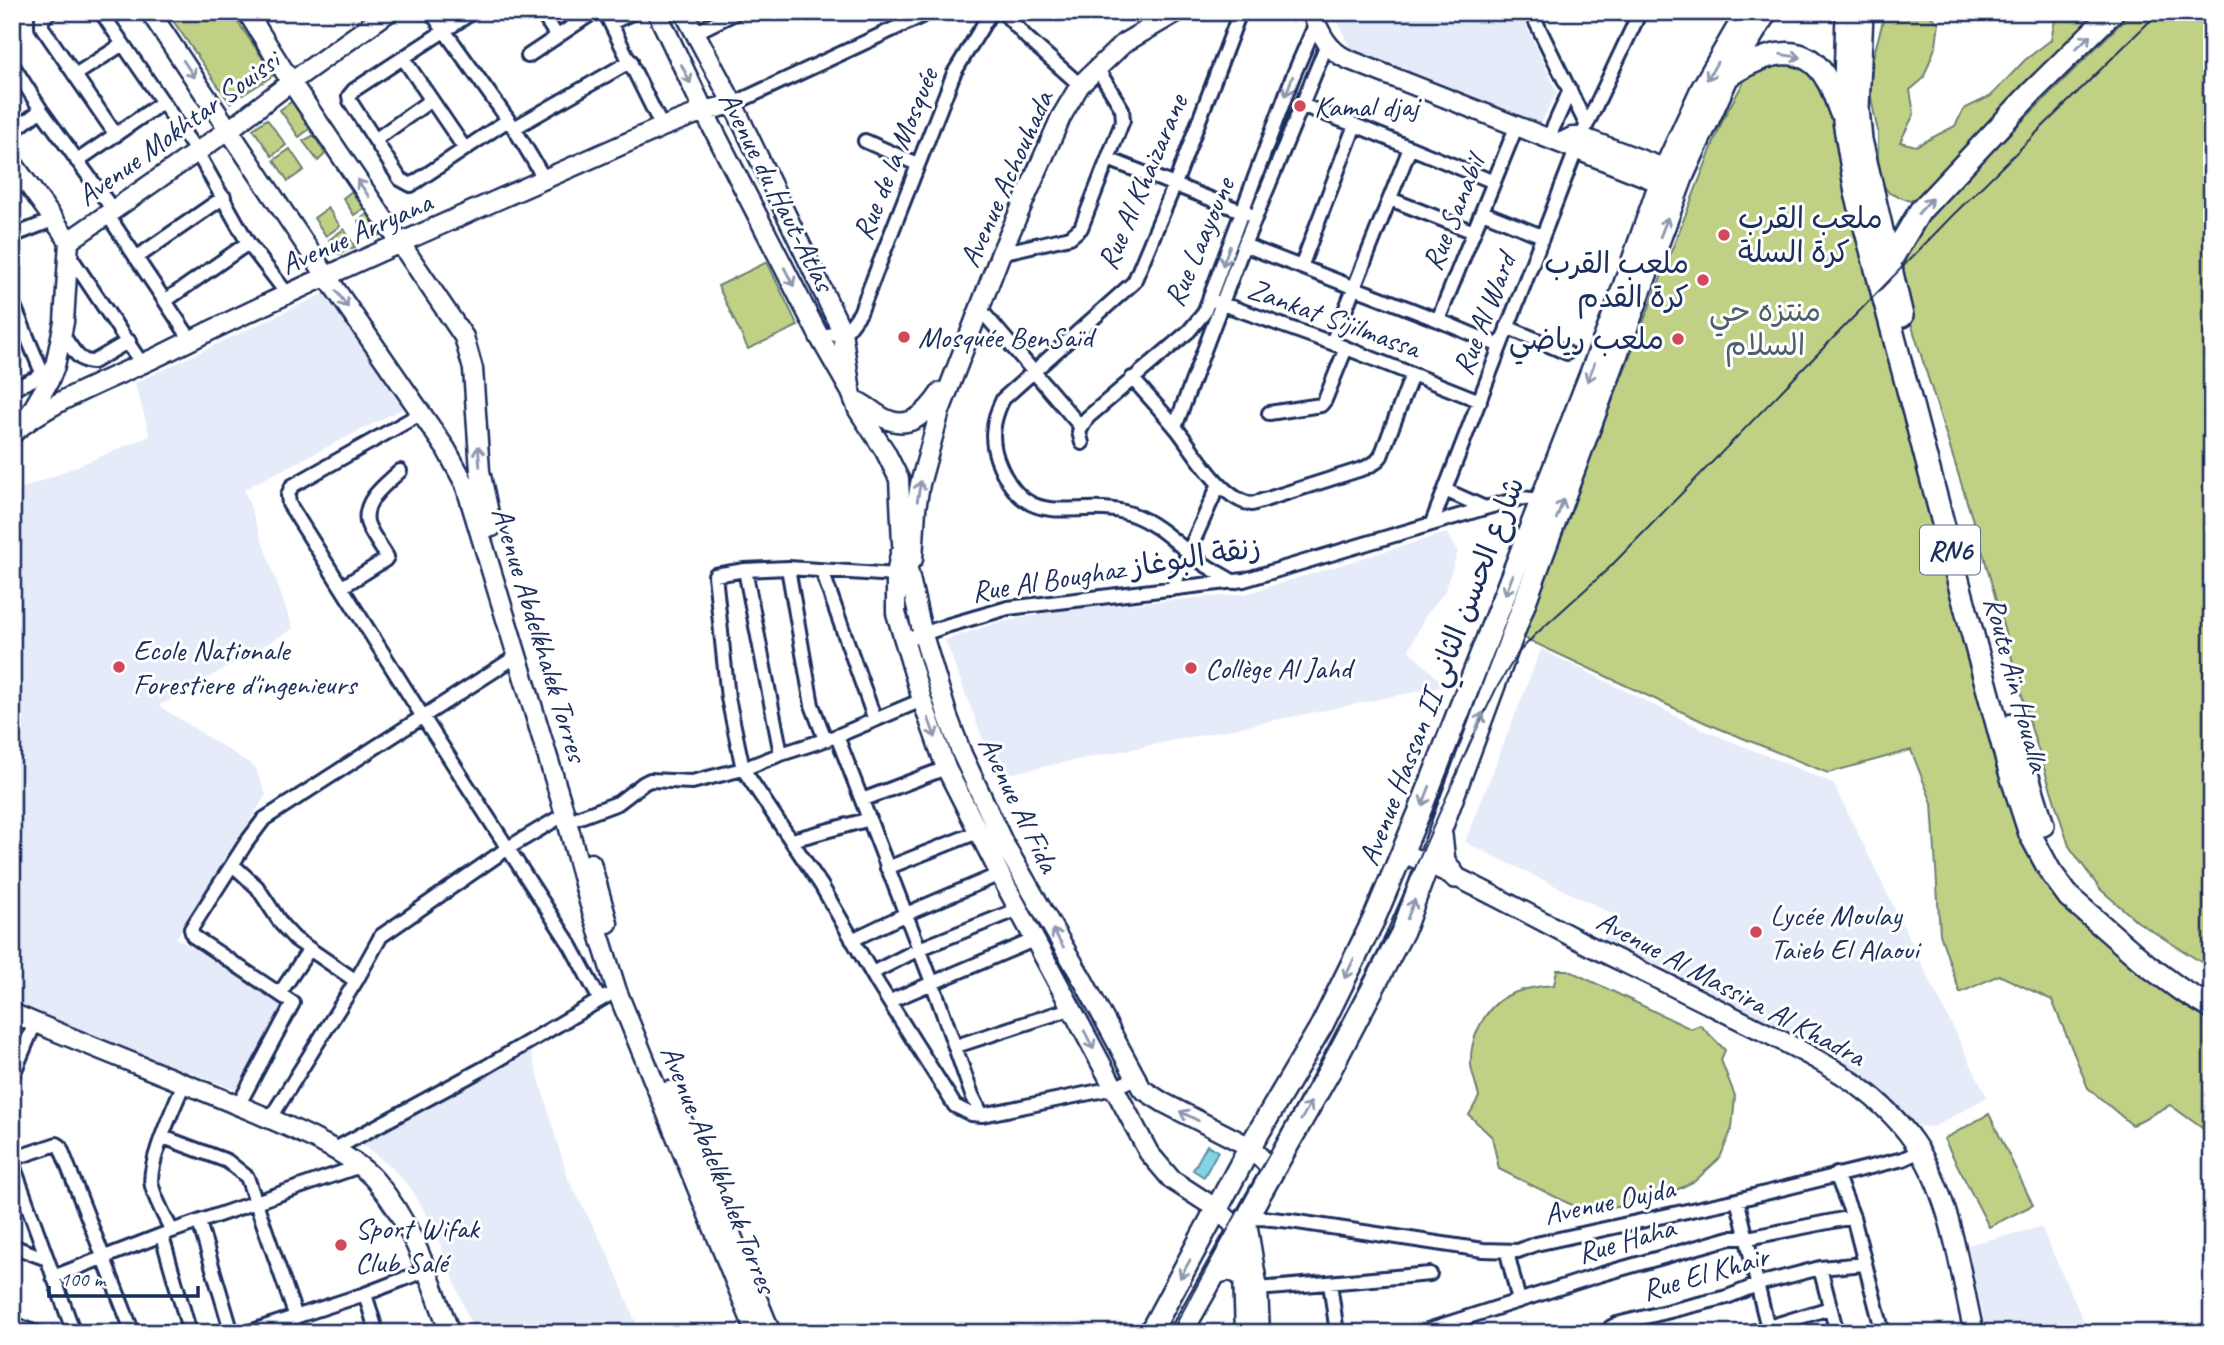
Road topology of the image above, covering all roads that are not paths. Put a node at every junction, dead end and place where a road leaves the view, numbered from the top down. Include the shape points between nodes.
1 (50, 12) edge
2 (101, 12) edge
3 (150, 12) edge
4 (247, 12) edge
5 (389, 12) edge
6 (431, 12) edge
7 (473, 12) edge
8 (541, 12) edge
9 (594, 12) edge
10 (634, 12) edge
11 (657, 12) edge
12 (684, 12) edge
13 (737, 12) edge
14 (897, 12) edge
15 (930, 12) edge
16 (990, 12) edge
17 (1003, 12) edge
18 (1177, 12) edge
19 (1240, 12) edge
20 (1531, 12) edge
21 (1640, 12) edge
22 (1747, 12) edge
23 (1766, 12) edge
24 (1847, 12) edge
25 (1862, 12) edge
26 (2113, 12) edge
27 (608, 18) edge
28 (1314, 18) edge
29 (903, 25) junction
30 (444, 31) junction
31 (694, 33) junction
32 (557, 36) junction
33 (123, 44) junction
34 (1327, 44) junction
35 (528, 56) dead end
36 (403, 58) junction
37 (631, 61) junction
38 (12, 64) edge
39 (1097, 68) junction
40 (75, 75) junction
41 (1728, 76) junction
42 (291, 82) junction
43 (1080, 85) junction
44 (1570, 90) junction
45 (431, 100) junction
46 (163, 102) junction
47 (733, 104) junction
48 (1301, 105) junction
49 (41, 110) junction
50 (704, 111) junction
51 (1844, 121) junction
52 (511, 124) junction
53 (1355, 125) junction
54 (1517, 125) junction
55 (663, 127) junction
56 (229, 129) junction
57 (12, 132) edge
58 (116, 135) junction
59 (1571, 138) junction
60 (375, 140) junction
61 (864, 141) dead end
62 (1410, 148) junction
63 (465, 149) junction
64 (197, 152) junction
65 (1108, 159) junction
66 (77, 161) junction
67 (12, 162) edge
68 (917, 164) junction
69 (1671, 179) junction
70 (545, 180) junction
71 (1493, 182) junction
72 (1175, 184) junction
73 (224, 197) junction
74 (1390, 199) junction
75 (110, 212) junction
76 (1242, 212) junction
77 (1482, 212) junction
78 (1255, 217) junction
79 (53, 220) junction
80 (1474, 232) junction
81 (12, 236) edge
82 (1542, 236) junction
83 (248, 243) junction
84 (401, 244) junction
85 (1244, 246) junction
86 (69, 247) junction
87 (1002, 253) junction
88 (136, 258) junction
89 (1889, 263) junction
90 (1301, 267) junction
91 (327, 277) junction
92 (1354, 287) junction
93 (288, 295) junction
94 (12, 301) edge
95 (165, 301) junction
96 (1216, 302) junction
97 (980, 309) junction
98 (1438, 320) junction
99 (1507, 327) junction
100 (842, 331) junction
101 (62, 334) junction
102 (820, 338) junction
103 (191, 340) junction
104 (129, 341) junction
105 (1332, 344) junction
106 (1500, 346) junction
107 (1346, 348) junction
108 (1567, 353) dead end
109 (142, 364) junction
110 (954, 372) junction
111 (1034, 372) junction
112 (49, 374) junction
113 (1412, 375) junction
114 (1132, 378) junction
115 (12, 389) edge
116 (77, 394) junction
117 (852, 396) junction
118 (1479, 401) junction
119 (422, 413) junction
120 (1269, 414) dead end
121 (17, 424) edge
122 (1081, 427) junction
123 (1175, 427) junction
124 (1082, 443) dead end
125 (400, 471) dead end
126 (1219, 484) junction
127 (1445, 490) junction
128 (1541, 500) junction
129 (1485, 508) junction
130 (1432, 523) junction
131 (902, 543) joint
132 (1187, 550) junction
133 (788, 568) junction
134 (745, 570) junction
135 (822, 571) junction
136 (900, 582) junction
137 (1234, 582) junction
138 (342, 587) junction
139 (1172, 589) junction
140 (923, 635) junction
141 (903, 641) junction
142 (517, 656) junction
143 (922, 700) junction
144 (423, 717) junction
145 (875, 720) junction
146 (831, 738) junction
147 (781, 754) junction
148 (946, 768) junction
149 (743, 769) junction
150 (862, 800) junction
151 (571, 816) junction
152 (870, 819) junction
153 (978, 832) junction
154 (1441, 833) junction
155 (792, 840) junction
156 (508, 848) junction
157 (1400, 858) junction
158 (233, 865) junction
159 (887, 868) junction
160 (1427, 869) junction
161 (1000, 874) junction
162 (1455, 877) junction
163 (1019, 909) junction
164 (906, 914) junction
165 (852, 940) junction
166 (1036, 940) junction
167 (919, 949) junction
168 (309, 950) junction
169 (872, 973) junction
170 (356, 981) junction
171 (932, 982) junction
172 (1084, 982) junction
173 (617, 990) junction
174 (280, 993) junction
175 (2212, 993) edge
176 (600, 1000) junction
177 (1069, 1000) junction
178 (890, 1001) junction
179 (2212, 1009) edge
180 (21, 1015) edge
181 (956, 1046) junction
182 (12, 1077) edge
183 (1135, 1078) junction
184 (184, 1083) junction
185 (1114, 1088) junction
186 (238, 1105) junction
187 (982, 1115) junction
188 (270, 1119) junction
189 (163, 1137) junction
190 (1250, 1147) junction
191 (333, 1150) junction
192 (1916, 1153) junction
193 (12, 1161) edge
194 (360, 1166) junction
195 (1273, 1170) junction
196 (1836, 1174) junction
197 (1258, 1198) junction
198 (1737, 1200) junction
199 (256, 1203) junction
200 (1853, 1217) junction
201 (1232, 1220) junction
202 (199, 1222) junction
203 (1305, 1223) junction
204 (167, 1234) junction
205 (1748, 1238) junction
206 (12, 1246) edge
207 (1507, 1252) junction
208 (103, 1257) junction
209 (47, 1259) junction
210 (1865, 1264) junction
211 (1820, 1268) junction
212 (427, 1270) junction
213 (1216, 1273) junction
214 (1243, 1274) junction
215 (1430, 1274) dead end
216 (53, 1277) junction
217 (1331, 1283) junction
218 (1756, 1287) junction
219 (1258, 1289) junction
220 (365, 1294) junction
221 (1519, 1301) junction
222 (1830, 1308) junction
223 (296, 1317) junction
224 (12, 1323) edge
225 (1768, 1327) junction
226 (1835, 1332) edge
227 (36, 1333) edge
228 (74, 1333) edge
229 (133, 1333) edge
230 (190, 1333) edge
231 (232, 1333) edge
232 (246, 1333) edge
233 (377, 1333) edge
234 (450, 1333) edge
235 (757, 1333) edge
236 (771, 1333) edge
237 (1150, 1333) edge
238 (1181, 1333) edge
239 (1245, 1333) edge
240 (1260, 1333) edge
241 (1337, 1333) edge
242 (1418, 1333) edge
243 (1608, 1333) edge
244 (1749, 1333) edge
245 (1883, 1333) edge
246 (1965, 1333) edge
247 (1974, 1333) edge

1 - 40 street via 41,24
2 - 33 street
3 -> 56 street, Avenue Abdelkhalek Torres
4 - 42 street, Avenue Abdelkhalek Torres
5 - 42 street, Avenue Mokhtar Souissi
6 - 30 street
7 - 30 street
8 - 32 street
9 - 32 street
10 - 27 street
11 -> 50 street, Avenue du Haut-Atlas
12 - 31 street, Avenue du Haut-Atlas
13 - 31 street
14 - 29 street
15 - 29 street
16 - 68 street, Rue de la Mosquée via 954,73
17 - 43 street
18 - 39 street, Avenue Achouhada via 1124,43
19 - 72 street, Rue Al Khaizarane
20 - 44 street
21 - 59 street, Rue Al Ward
22 -> 69 highway, Avenue Hassan II شارع الحسن الثاني via 1702,89
23 - 41 highway, Avenue Hassan II شارع الحسن الثاني
24 - 51 highway, Route Aïn Houalla / RN6
25 - 89 highway, Route Aïn Houalla / RN6 via 1861,139
89 -> 26 highway via 1920,211
27 - 37 street
28 - 34 street
28 -> 76 street, Rue Laayoune
29 - 47 street
30 - 36 street
30 - 52 street
31 - 47 street, Avenue du Haut-Atlas
32 - 35 street
33 - 40 street
33 - 46 street
34 - 48 street
34 - 54 street via 1347,59
36 - 45 street
36 - 60 street via 349,96
37 - 52 street
37 - 55 street
38 - 49 street
39 - 43 street, Avenue Achouhada
39 - 65 street via 1123,115
40 - 58 street
41 -> 51 highway via 1773,54 1803,58 1828,81
41 - 69 highway, Avenue Hassan II شارع الحسن الثاني
42 - 56 street, Avenue Mokhtar Souissi
84 -> 42 street, Avenue Abdelkhalek Torres
43 - 87 street, Avenue Achouhada via 1060,117
44 - 59 street
44 - 59 street
45 - 60 street
45 - 63 street
46 - 58 street
46 - 64 street
47 - 50 street, Avenue Arryana
47 - 100 street, Avenue du Haut-Atlas
48 - 53 street
48 - 78 street
49 - 57 street
49 - 66 street
50 - 55 street, Avenue Arryana
50 -> 102 street, Avenue du Haut-Atlas
51 - 179 highway, Route Aïn Houalla / RN6 via 1856,193 1903,377 2031,834 2069,897 2147,965
52 - 63 street
52 - 70 street
53 - 62 street
53 - 90 street
54 - 59 street
54 - 71 street, Rue Sanabil
55 - 70 street, Avenue Arryana
56 - 64 street, Avenue Mokhtar Souissi
56 - 91 street, Avenue Abdelkhalek Torres
58 - 66 street
59 - 69 street
59 - 82 street, Rue Al Ward
60 - 63 street via 400,179 414,185
61 - 68 street
62 - 71 street
62 - 74 street
64 - 73 street
64 - 75 street, Avenue Mokhtar Souissi
65 - 72 street
65 - 87 street via 1079,232
66 - 75 street
67 - 79 street
68 - 100 street, Rue de la Mosquée via 860,313
69 -> 128 highway, Avenue Hassan II شارع الحسن الثاني
154 -> 69 highway, Avenue Hassan II شارع الحسن الثاني
70 - 84 street, Avenue Arryana
71 - 77 street, Rue Sanabil
72 - 76 street
72 - 111 street, Rue Al Khaizarane via 1134,282
73 - 83 street
73 - 88 street
74 - 80 street
74 - 92 street
75 - 86 street, Avenue Mokhtar Souissi
75 - 88 street
76 - 78 street
76 -> 96 street, Rue Laayoune
77 - 80 street, Rue Sanabil
77 - 82 street
78 - 85 street
79 - 81 street
79 - 86 street
80 - 98 street, Rue Sanabil
82 - 99 street, Rue Al Ward
83 - 93 street
83 - 95 street
84 - 91 street, Avenue Arryana
151 -> 84 street, Avenue Abdelkhalek Torres via 488,515 471,354
85 - 90 street
85 - 96 street
86 - 101 street
86 - 104 street
87 - 97 street, Avenue Achouhada
88 - 95 street
89 - 175 highway, Route Aïn Houalla / RN6 via 2007,709 2054,853 2076,885 2120,930
90 - 92 street
91 - 93 street, Avenue Arryana
91 -> 119 street, Avenue Abdelkhalek Torres
92 - 98 street
92 - 105 street
93 - 103 street, Avenue Arryana
94 - 112 street
95 - 103 street
96 - 105 street, Zankat Sijilmassa
96 - 114 street, Rue Laayoune
96 - 123 street
97 - 110 street, Avenue Achouhada
97 - 111 street
98 - 106 street
99 - 106 street, Rue Al Ward
99 - 108 street
100 - 102 street
100 - 117 street, Avenue du Haut-Atlas
101 - 104 street via 80,359 90,363
101 - 112 street
102 - 117 street, Avenue du Haut-Atlas
103 - 109 street, Avenue Arryana
104 - 109 street
105 - 107 street, Zankat Sijilmassa
106 - 118 street, Rue Al Ward
107 - 113 street, Zankat Sijilmassa
107 - 120 street via 1324,402
109 - 116 street, Avenue Arryana
110 - 117 street via 927,410 911,422 893,422
136 -> 110 street, Avenue Al Fida via 928,447
111 - 122 street
111 - 132 street, Rue Al Khaizarane via 1003,399 994,419 994,452 1020,496 1045,509 1129,514 1170,535
112 - 115 street
112 - 116 street
112 - 121 street
113 - 118 street, Zankat Sijilmassa
113 - 126 street via 1381,456 1373,464 1256,503 1242,502
114 - 122 street, Rue Laayoune
114 - 123 street
116 - 121 street, Avenue Arryana
117 - 131 street, Avenue du Haut-Atlas via 899,479
118 - 127 street, Rue Al Ward
119 - 138 street via 292,485 289,504
119 - 142 street, Avenue Abdelkhalek Torres via 466,484
122 - 124 street
123 - 126 street
125 - 138 street via 377,492 367,516 385,561
126 - 132 street
127 - 129 street
127 - 130 street, Rue Al Ward
128 - 129 street, Rue Al Boughaz زنقة البوغاز via 1521,498
128 -> 157 highway, Avenue Hassan II شارع الحسن الثاني
129 - 130 street, Rue Al Boughaz زنقة البوغاز
130 - 137 street, Rue Al Boughaz زنقة البوغاز
131 - 136 street, Avenue Al Fida
132 - 137 street, Rue Al Khaizarane
132 - 139 street
133 - 134 street
133 - 135 street
133 - 146 street via 812,705
134 - 147 street
134 - 149 street via 715,575 714,582 728,698
135 - 136 street
135 - 145 street
136 - 140 street, Avenue Al Fida
136 - 141 street, Avenue Al Fida via 896,613
137 - 139 street, Rue Al Boughaz زنقة البوغاز
138 - 144 street
139 - 140 street, Rue Al Boughaz زنقة البوغاز via 1001,609
140 - 141 street, Rue Al Boughaz زنقة البوغاز
172 -> 140 street, Avenue Al Fida via 984,807 948,717
141 - 143 street, Avenue Al Fida
142 - 144 street
142 - 151 street, Avenue Abdelkhalek Torres
143 - 145 street
143 -> 148 street, Avenue Al Fida
144 - 156 street
144 - 158 street via 269,815
145 - 146 street
146 - 147 street
146 - 150 street
147 - 149 street
148 - 150 street
148 - 153 street, Avenue Al Fida
149 - 151 street via 692,782 650,780 618,803
149 - 155 street
150 - 152 street
151 - 156 street
151 - 173 street, Avenue Abdelkhalek Torres via 589,902
151 - 236 street, Avenue Abdelkhalek Torres via 642,1023
152 - 155 street
152 - 159 street
153 - 159 street
153 - 161 street, Avenue Al Fida
154 - 160 highway, Avenue Hassan II شارع الحسن الثاني
154 - 162 highway via 1444,861
155 - 165 street
156 - 170 street via 381,936
156 - 176 street
157 - 160 street, Avenue Al Massira Al Khadra
157 -> 190 highway, Avenue Hassan II شارع الحسن الثاني via 1322,1025
158 - 168 street via 257,887 289,933
158 - 174 street via 191,934
159 - 164 street
160 - 162 street, Avenue Al Massira Al Khadra
160 - 192 street, Avenue Al Massira Al Khadra via 1831,1077 1871,1107
195 -> 160 highway, Avenue Hassan II شارع الحسن الثاني via 1388,961
161 - 163 street, Avenue Al Fida
161 - 164 street
162 - 192 street, Avenue Al Massira Al Khadra via 1833,1068 1886,1109
163 - 166 street, Avenue Al Fida
163 - 167 street
164 - 165 street
164 - 167 street
165 - 169 street
166 - 171 street
166 - 177 street, Avenue Al Fida
167 - 169 street
167 - 171 street
168 - 170 street
168 - 174 street
169 - 178 street
170 - 188 street
171 - 178 street
171 - 181 street
172 - 177 street
172 - 183 street, Avenue Al Fida
173 - 176 street
173 - 235 street, Avenue Abdelkhalek Torres
174 - 186 street via 293,1005
176 - 191 street
177 - 181 street
177 -> 185 street, Avenue Al Fida
178 - 187 street via 956,1106
180 - 182 street
180 - 184 street
181 - 187 street
183 - 185 street
190 -> 183 street, Avenue Al Fida via 1151,1096
184 - 186 street
184 - 189 street
185 - 187 street
185 - 201 street, Avenue Al Fida via 1160,1168
186 - 188 street
188 - 191 street
189 - 199 street via 227,1161 247,1177
189 - 204 street via 151,1185
190 - 195 street, Avenue Al Fida
190 - 201 highway, Avenue Hassan II شارع الحسن الثاني
191 - 194 street
192 - 196 street, Avenue Oujda
192 - 246 street, Avenue Al Massira Al Khadra via 1939,1218
192 - 247 street, Avenue Al Massira Al Khadra via 1937,1183
193 - 208 street via 59,1145
193 - 209 street
194 - 199 street
194 - 212 street via 407,1224
195 - 197 highway, Avenue Hassan II شارع الحسن الثاني
196 - 198 street, Avenue Oujda
196 - 200 street
197 - 201 highway, Avenue Hassan II شارع الحسن الثاني
197 - 203 street, Avenue Oujda via 1268,1209
198 - 205 street
198 - 207 street, Avenue Oujda
199 - 202 street
199 - 223 street
200 - 205 street, Rue Haha
200 - 210 street
201 - 203 street, Avenue Oujda
201 - 213 highway, Avenue Hassan II شارع الحسن الثاني
201 - 214 street
201 - 219 street
201 -> 237 highway, Avenue Hassan II شارع الحسن الثاني
202 - 204 street
202 - 231 street
203 - 207 street, Avenue Oujda
204 - 208 street
204 - 230 street
205 - 218 street
205 - 221 street, Rue Haha via 1730,1238 1674,1253
206 - 209 street
207 - 221 street
208 - 216 street
208 - 229 street
209 - 216 street
210 - 211 street, Rue El Khair
210 - 245 street
211 - 218 street, Rue El Khair
211 - 222 street
212 - 220 street
212 - 234 street
213 - 214 highway via 1228,1269
213 - 238 highway, Avenue Hassan II شارع الحسن الثاني
214 - 239 street
215 - 217 street
216 - 228 street
217 - 219 street
217 - 241 street
218 - 225 street
218 - 243 street, Rue El Khair via 1616,1324
219 - 240 street
220 - 223 street
220 - 233 street
221 - 242 street, Rue Haha
222 - 225 street
222 - 226 street
223 - 232 street
224 - 227 street
225 - 244 street

